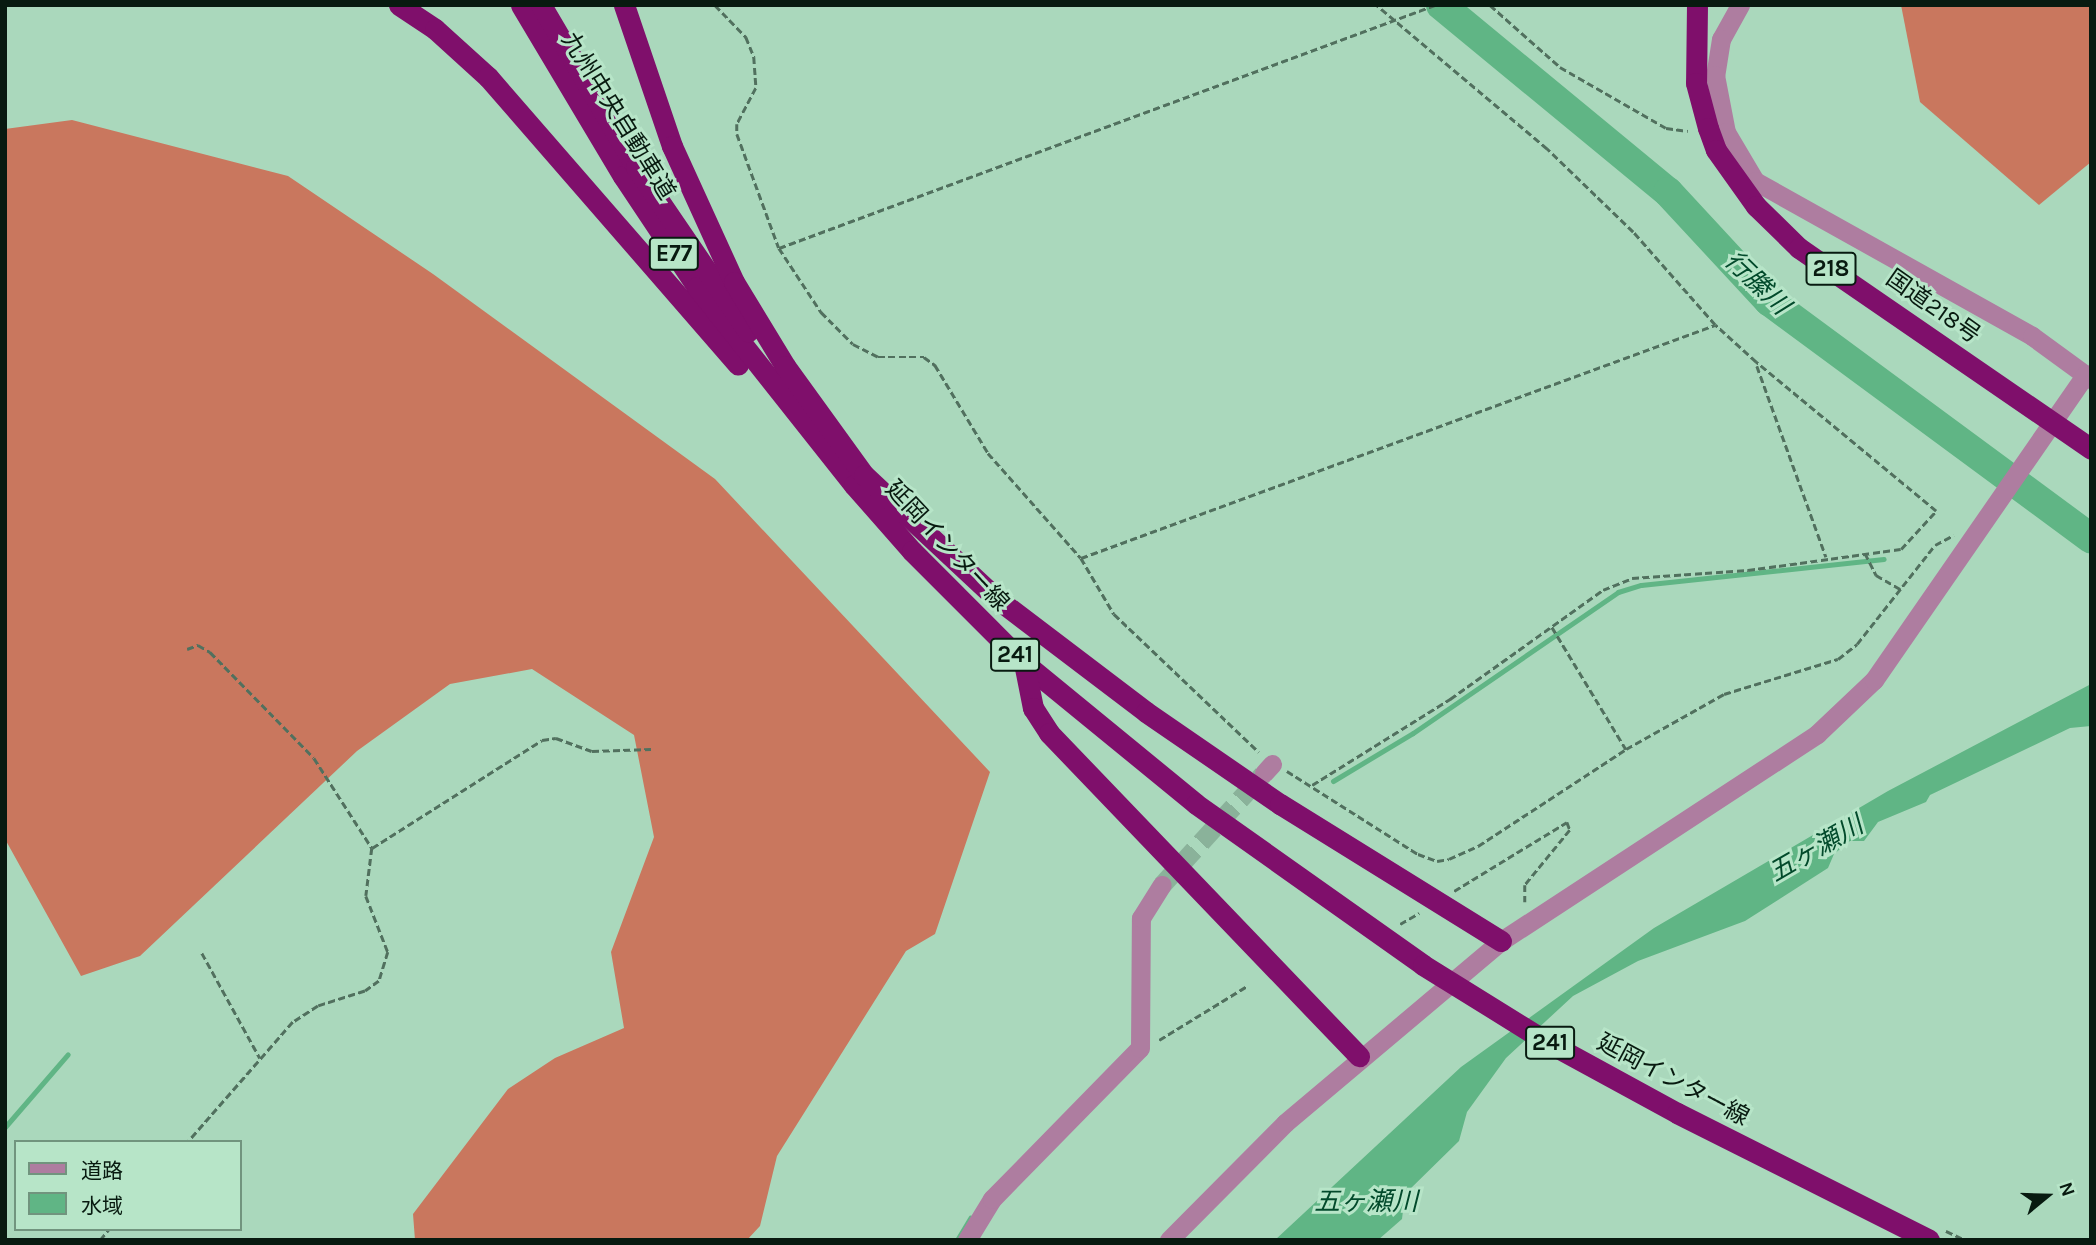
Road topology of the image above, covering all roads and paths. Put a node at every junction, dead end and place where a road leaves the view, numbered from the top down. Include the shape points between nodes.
1 (398, 5) edge
2 (521, 5) edge
3 (542, 5) edge
4 (624, 5) edge
5 (715, 5) edge
6 (1376, 5) edge
7 (1435, 5) edge
8 (1490, 5) edge
9 (1697, 5) edge
10 (1740, 5) edge
11 (1393, 20) junction
12 (1708, 128) junction
13 (779, 248) junction
14 (1716, 326) junction
15 (1756, 362) junction
16 (2088, 377) edge
17 (2052, 421) junction
18 (2091, 449) edge
19 (859, 480) junction
20 (1968, 540) junction
21 (1865, 553) junction
22 (1826, 557) junction
23 (1081, 558) junction
24 (1900, 589) junction
25 (1552, 627) junction
26 (187, 649) dead end
27 (1024, 663) junction
28 (651, 749) dead end
29 (1626, 749) junction
30 (1312, 785) junction
31 (1196, 804) junction
32 (372, 848) junction
33 (1162, 885) tunnel mouth
34 (1446, 895) dead end
35 (1423, 910) dead end
36 (1526, 925) junction
37 (1401, 931) dead end
38 (1501, 941) junction
39 (202, 953) dead end
40 (1247, 986) dead end
41 (1140, 1048) junction
42 (1359, 1056) junction
43 (260, 1058) junction
44 (190, 1140) edge
45 (967, 1240) edge
46 (1169, 1240) edge
47 (1929, 1240) edge

1 - 19 highway via 435,29 488,77 744,372
2 - 19 highway, 九州中央自動車道 / E77 via 623,176 697,288
3 - 19 highway, 九州中央自動車道 / E77 via 709,276
4 - 19 highway via 672,146 734,282
5 - 13 path via 746,37 754,57 756,88 737,124 737,134
6 - 11 path
7 - 11 path
8 - 12 path via 1560,67 1666,128
9 - 12 highway, 国道218号 / 218 via 1696,83
10 - 16 street, 国道218号 / 218 via 1721,39 1715,75 1726,132 1755,181 2032,336
11 - 13 path
11 - 14 path via 1556,158 1633,232
12 - 17 highway, 国道218号 / 218 via 1716,150 1756,206 1799,248
13 - 23 path via 821,312 853,344 878,357 924,358 935,365 988,453
14 - 15 path
14 - 23 path
15 - 21 path via 1936,511 1900,549
15 - 22 path
16 - 17 street
17 - 18 highway, 国道218号 / 218
17 - 20 street
19 - 27 highway, 延岡インター線 / 241 via 912,551
19 - 31 highway, 延岡インター線 / 241 via 1031,656
19 - 38 highway, 241 via 970,576 1146,712 1280,804
20 - 24 path via 1950,534
20 - 36 street via 1874,680 1817,734
21 - 22 path
21 - 24 path via 1876,575
22 - 25 path via 1748,570 1632,578 1603,590
23 - 30 path via 1114,614 1268,769
24 - 29 path via 1838,659 1724,694
25 - 29 path
25 - 30 path via 1450,699
26 - 32 path via 198,645 210,652 248,695 300,739
27 - 31 highway, 延岡インター線 / 241
27 - 42 highway, 241 via 1032,708 1049,733
28 - 32 path via 592,751 556,738 542,740
29 - 30 path via 1478,846 1437,861 1418,854
31 - 47 highway, 延岡インター線 / 241, bridge via 1423,965 1547,1042
32 - 43 path via 366,897 388,953 379,981 365,991 304,1014
33 - 41 street via 1141,918
34 - 36 path via 1567,822 1570,830 1525,885
35 - 37 path via 1400,925
36 - 38 street
38 - 42 street
39 - 43 path
40 - 41 path
41 - 45 street via 992,1199
42 - 46 street
43 - 44 path via 236,1093

